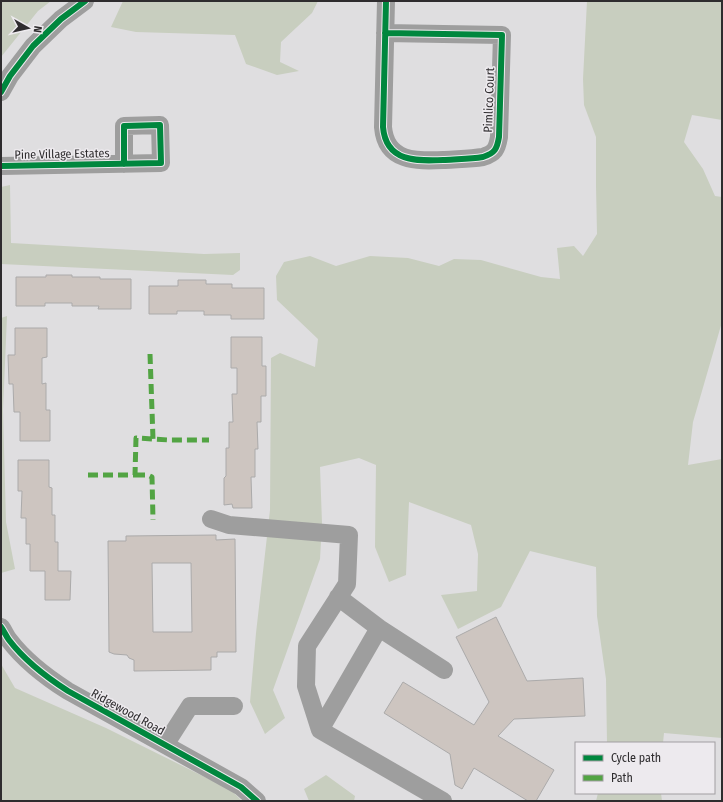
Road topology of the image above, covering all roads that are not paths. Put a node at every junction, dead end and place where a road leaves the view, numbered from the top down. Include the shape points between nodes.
1 (85, 1) edge
2 (386, 1) edge
3 (385, 33) junction
4 (1, 92) edge
5 (124, 164) dead end
6 (1, 166) edge
7 (211, 519) dead end
8 (338, 597) junction
9 (1, 627) edge
10 (379, 628) junction
11 (444, 670) dead end
12 (234, 706) dead end
13 (320, 730) junction
14 (165, 745) junction
15 (257, 801) edge
16 (443, 801) edge

1 - 4 street via 61,19 33,46
2 - 3 street, Pimlico Court
3 - 3 street, Pimlico Court via 383,127 389,146 404,157 422,161 483,158 494,151 499,137 502,35
5 - 6 street, Pine Village Estates
7 - 8 street via 229,525 349,535 346,584
8 - 10 street
8 - 13 street via 307,646 306,686
9 - 14 street, Ridgewood Road via 26,659 46,677 68,692
10 - 11 street
10 - 13 street
12 - 14 street via 190,706
13 - 16 street
14 - 15 street, Ridgewood Road via 241,787

